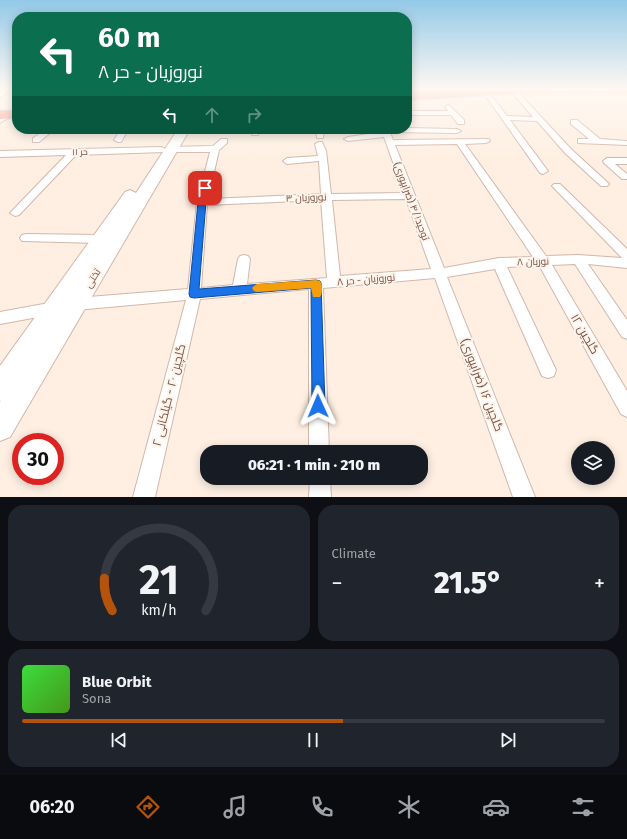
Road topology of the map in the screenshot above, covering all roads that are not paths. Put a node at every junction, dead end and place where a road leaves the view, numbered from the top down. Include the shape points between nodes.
1 (500, 112) edge
2 (532, 112) edge
3 (412, 113) edge
4 (432, 113) joint
5 (453, 113) joint
6 (412, 117) edge
7 (504, 118) junction
8 (538, 119) junction
9 (460, 122) dead end
10 (574, 122) dead end
11 (417, 123) dead end
12 (457, 131) dead end
13 (412, 133) edge
14 (44, 134) edge
15 (79, 134) edge
16 (122, 134) edge
17 (145, 134) edge
18 (159, 134) edge
19 (387, 134) edge
20 (320, 136) edge
21 (142, 138) dead end
22 (170, 139) edge
23 (36, 140) dead end
24 (118, 140) dead end
25 (348, 140) dead end
26 (73, 141) dead end
27 (224, 141) dead end
28 (486, 141) dead end
29 (581, 141) dead end
30 (459, 142) junction
31 (598, 142) junction
32 (627, 143) edge
33 (215, 149) junction
34 (74, 152) junction
35 (0, 154) edge
36 (323, 158) junction
37 (287, 161) dead end
38 (627, 161) edge
39 (542, 171) dead end
40 (625, 177) dead end
41 (604, 184) dead end
42 (557, 186) dead end
43 (326, 196) junction
44 (410, 196) junction
45 (202, 202) junction
46 (15, 213) dead end
47 (26, 238) dead end
48 (100, 239) junction
49 (627, 256) edge
50 (244, 259) dead end
51 (578, 259) junction
52 (543, 261) junction
53 (499, 263) junction
54 (627, 263) edge
55 (440, 273) junction
56 (334, 282) junction
57 (316, 283) junction
58 (239, 290) junction
59 (194, 294) junction
60 (76, 304) junction
61 (54, 308) junction
62 (0, 318) edge
63 (627, 332) edge
64 (548, 370) dead end
65 (0, 388) edge
66 (627, 408) edge
67 (0, 427) edge
68 (319, 445) edge
69 (320, 485) edge
70 (144, 497) edge
71 (320, 497) edge
72 (524, 497) edge

1 - 7 street
2 - 8 street
3 - 4 street
4 - 5 street
5 - 9 street
6 - 11 street
7 - 8 street
7 - 39 street
8 - 41 street
10 - 31 street
12 - 13 street
14 - 23 street
15 - 26 street
16 - 24 street
17 - 21 street
18 - 22 street
19 - 25 street
19 - 30 street
19 - 44 street, توحید۴/۱ (ضرابپوری)
20 - 36 street
22 - 33 street
22 - 34 street, حر ۱۱
22 - 48 main road, تختی
22 - 60 main road, تختی
27 - 33 street
28 - 30 street
29 - 31 street
30 - 52 street, گلچین ۱۲
31 - 32 street
33 - 45 street, گلچین ۲۰ - گیلکانی ۲
34 - 35 street, حر ۱۱
34 - 46 street
36 - 37 street
36 - 43 street
38 - 40 street via 607,161
42 - 49 street
43 - 44 street, نوروزیان ۳
43 - 45 street, نوروزیان ۳
43 - 56 street
44 - 55 street, توحید۴/۱ (ضرابپوری)
45 - 59 street, گلچین ۲۰ - گیلکانی ۲
47 - 48 street
48 - 61 main road, تختی
50 - 58 street
51 - 52 street, نوریان ۸
51 - 54 street, نوریان ۸
51 - 63 street
52 - 53 street, نوریان ۸
52 - 66 street, گلچین ۱۲
53 - 55 street, نوریان ۸
53 - 64 street
55 - 56 street, نوروزیان - حر ۸
55 - 72 street, گلچین ۱۶ (ضرابپوری)
56 - 57 street, نوروزیان - حر ۸
57 - 58 street, نوروزیان - حر ۸
57 - 68 street
58 - 59 street, نوروزیان - حر ۸
59 - 60 street, نوروزیان - حر ۸
59 - 70 street, گلچین ۲۰ - گیلکانی ۲
60 - 61 street, نوروزیان - حر ۸
60 - 67 main road, تختی
61 - 62 street, نوروزیان - حر ۸
61 - 65 main road, تختی
69 - 71 street

